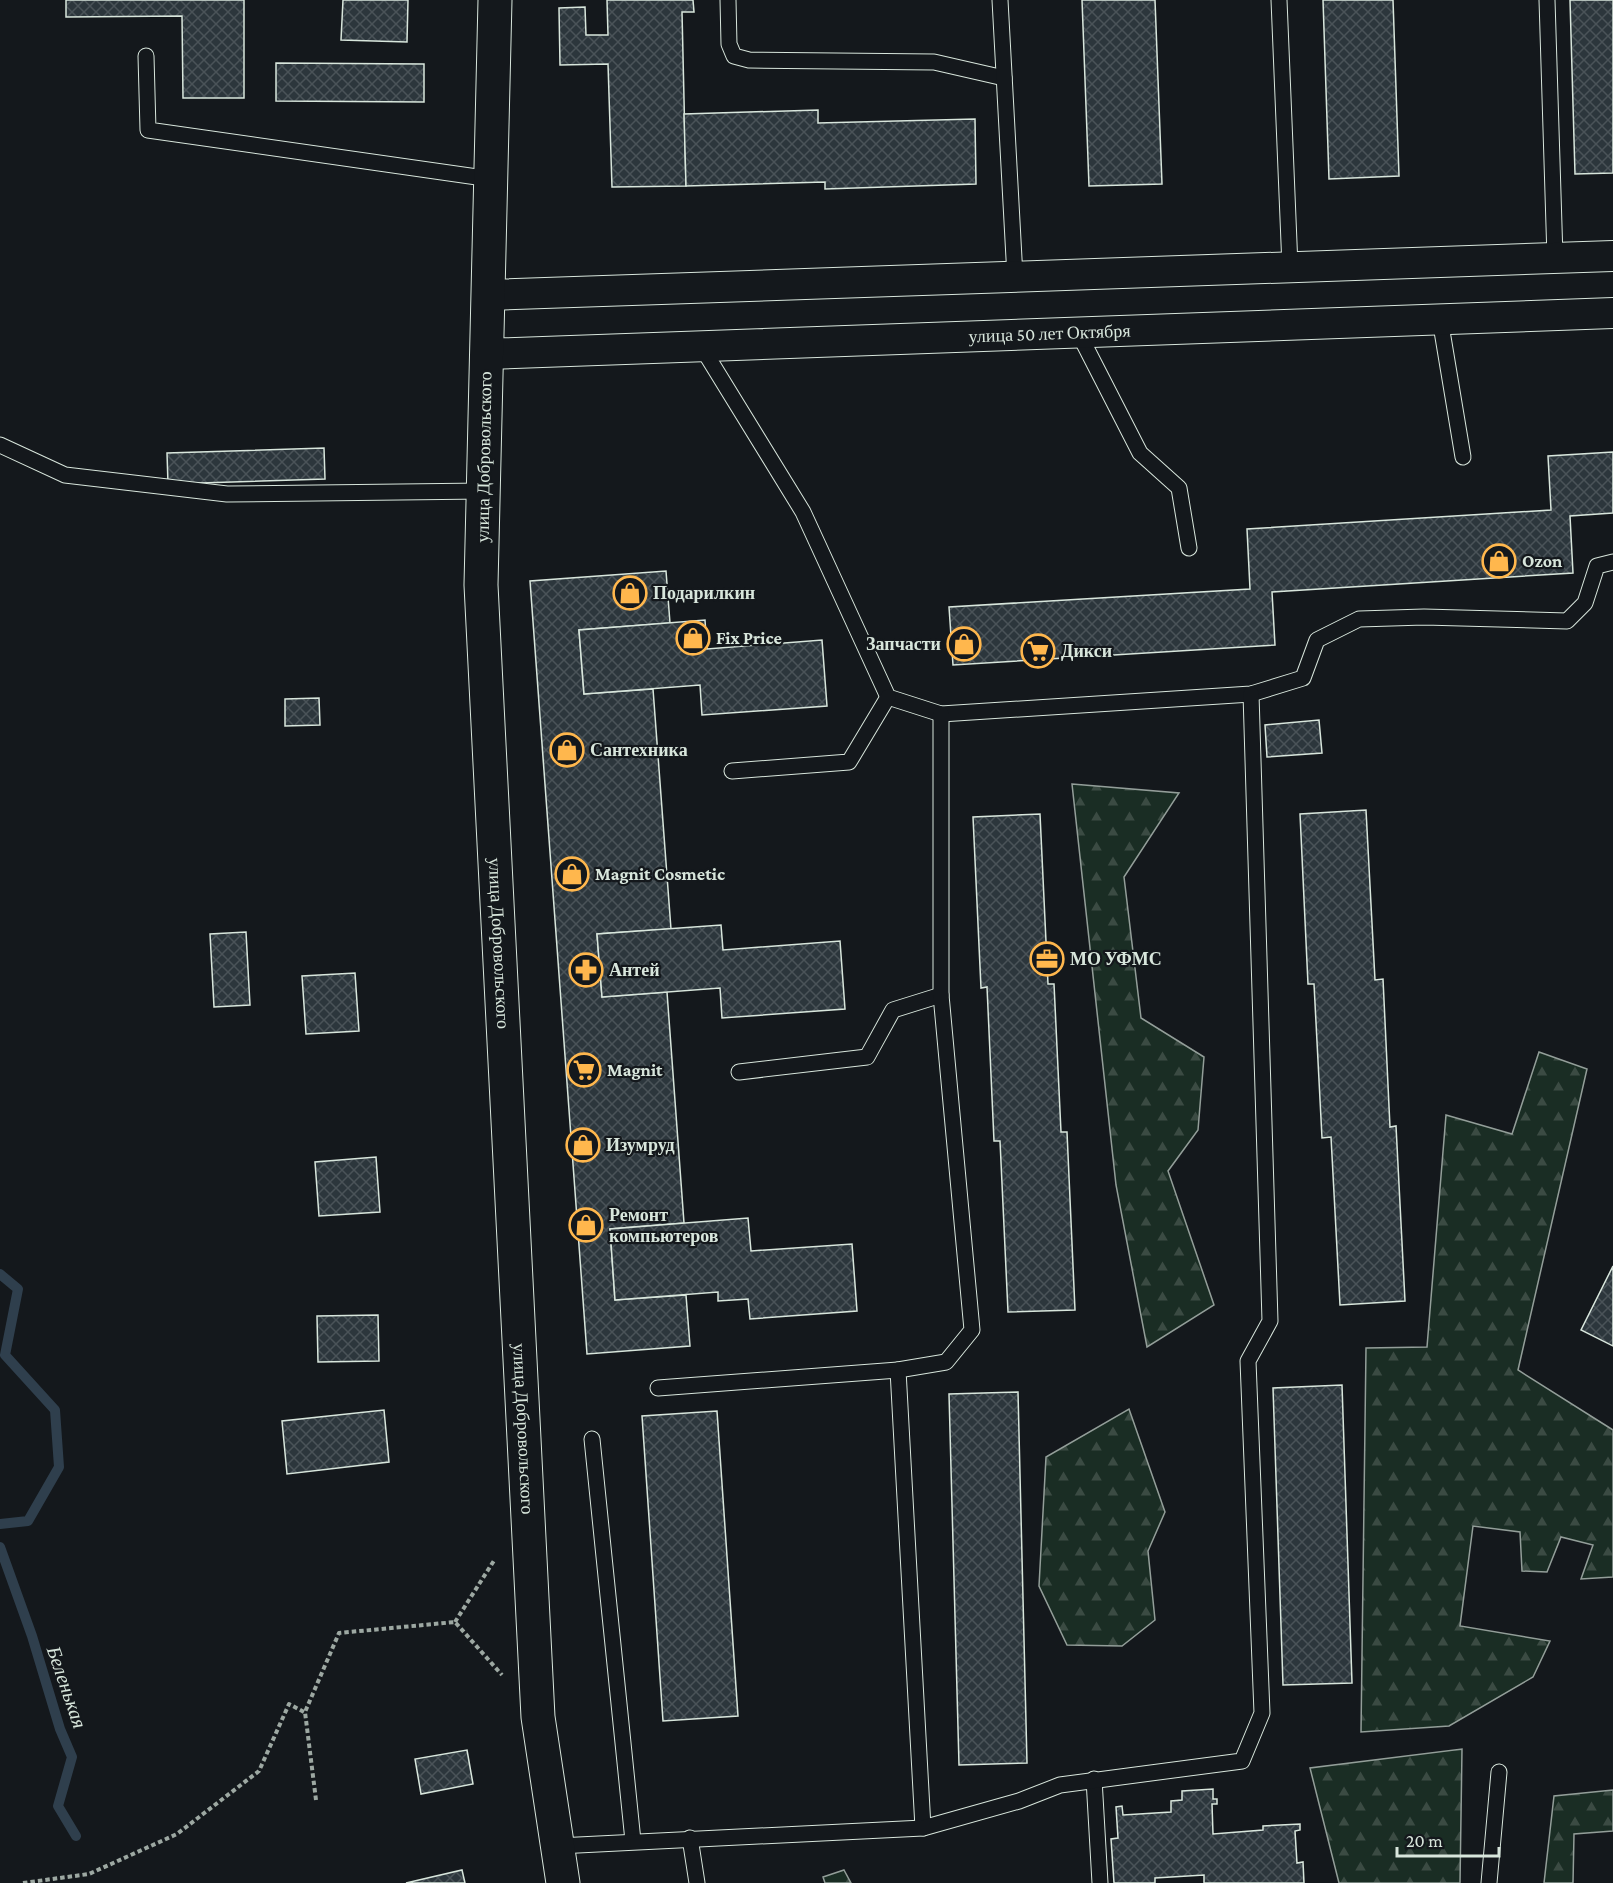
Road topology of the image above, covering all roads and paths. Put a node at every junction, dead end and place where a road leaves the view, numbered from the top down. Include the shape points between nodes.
1 (495, 0) edge
2 (728, 0) edge
3 (1000, 0) edge
4 (1279, 0) edge
5 (1547, 0) edge
6 (146, 56) dead end
7 (1004, 78) junction
8 (490, 179) junction
9 (1613, 256) edge
10 (1555, 258) junction
11 (1290, 267) junction
12 (1016, 277) junction
13 (488, 295) junction
14 (1613, 313) edge
15 (1440, 319) junction
16 (1078, 332) junction
17 (701, 346) junction
18 (486, 354) junction
19 (0, 445) edge
20 (1463, 457) dead end
21 (483, 491) junction
22 (1189, 548) dead end
23 (1613, 562) edge
24 (1251, 694) junction
25 (888, 697) junction
26 (941, 714) junction
27 (732, 771) dead end
28 (941, 995) junction
29 (739, 1072) dead end
30 (898, 1370) junction
31 (658, 1388) dead end
32 (592, 1439) dead end
33 (497, 1555) dead end
34 (455, 1622) junction
35 (305, 1712) junction
36 (538, 1717) junction
37 (1499, 1772) dead end
38 (1094, 1779) junction
39 (316, 1800) dead end
40 (923, 1828) junction
41 (690, 1838) junction
42 (633, 1841) junction
43 (558, 1846) junction
44 (23, 1883) edge
45 (563, 1883) edge
46 (697, 1883) edge
47 (1100, 1883) edge
48 (1489, 1883) edge

1 - 8 street, улица Добровольского
2 - 7 lane via 729,44 734,56 749,60 934,62
3 - 7 lane
4 - 11 lane
5 - 10 lane
6 - 8 lane via 148,130
7 - 12 lane
8 - 13 street, улица Добровольского
9 - 10 street
10 - 11 street
11 - 12 street
12 - 13 street
13 - 18 street, улица Добровольского
14 - 15 street, улица 50 лет Октября
15 - 16 street, улица 50 лет Октября
15 - 20 lane
16 - 17 street, улица 50 лет Октября
16 - 22 lane via 1140,453 1179,488
17 - 18 street, улица 50 лет Октября
17 - 25 lane via 803,512
18 - 21 street, улица Добровольского
19 - 21 lane via 65,475 227,494
21 - 36 street, улица Добровольского via 481,585
23 - 24 lane via 1597,566 1586,603 1567,621 1359,619 1317,640 1304,678
24 - 26 lane
24 - 38 lane via 1270,1321 1248,1361 1262,1713 1242,1761
25 - 26 lane
25 - 27 lane via 849,762
26 - 28 lane
28 - 29 lane via 893,1010 867,1057
28 - 30 lane via 972,1330 946,1362
30 - 31 lane
30 - 40 lane
32 - 42 lane
33 - 34 path
34 - 35 path via 339,1633
34 - 36 path
35 - 39 path
35 - 44 path via 289,1704 259,1771 177,1834 89,1874
36 - 43 street, улица Добровольского
37 - 48 lane
38 - 40 lane via 1060,1785 1019,1802
38 - 47 lane
40 - 41 lane
41 - 42 lane
41 - 46 lane
42 - 43 lane
43 - 45 street, улица Добровольского

